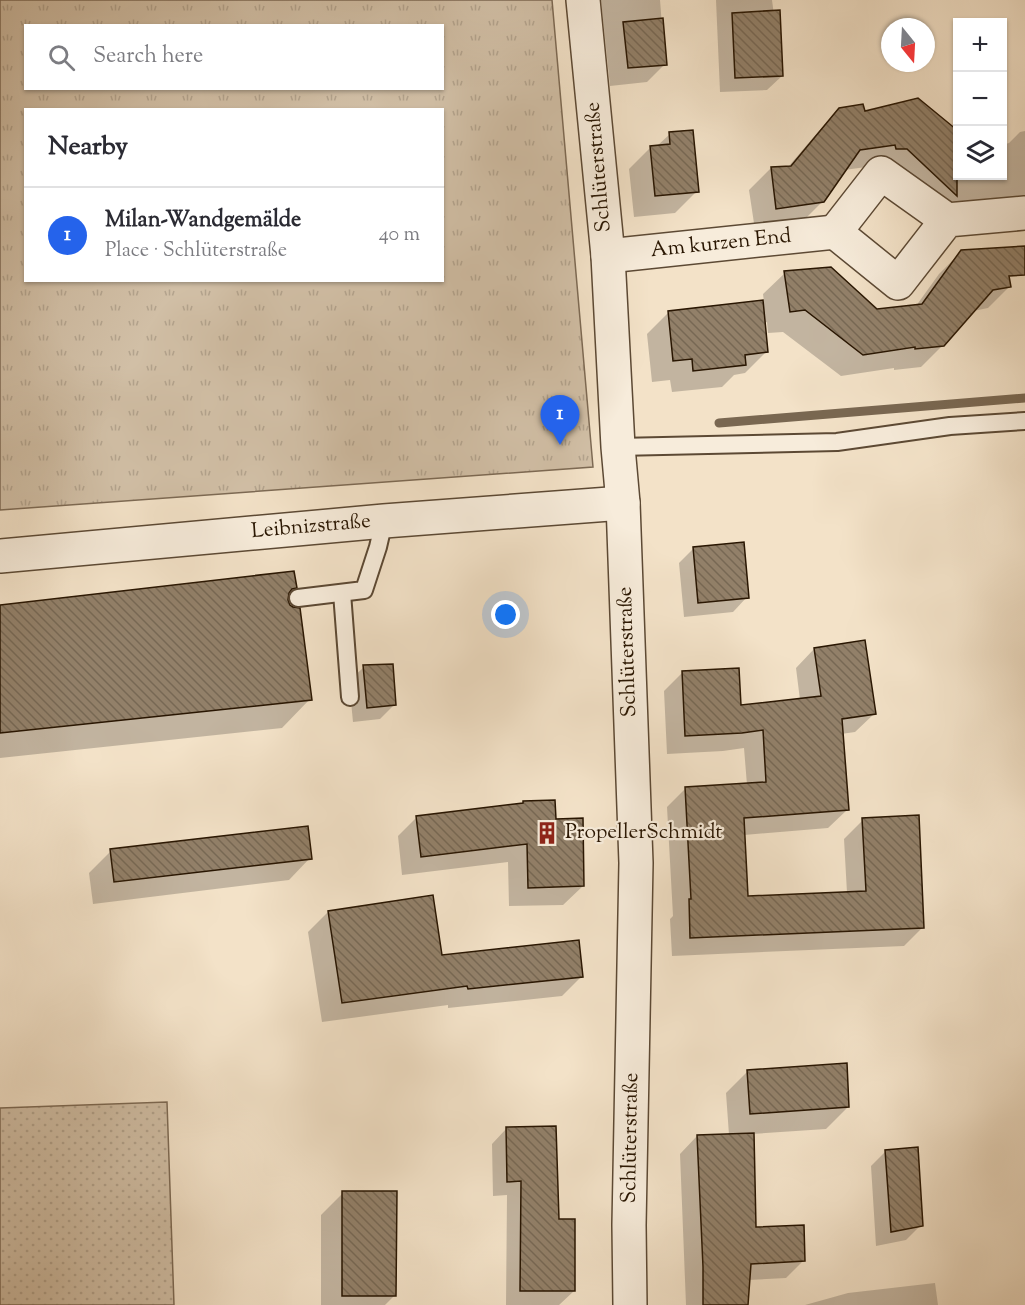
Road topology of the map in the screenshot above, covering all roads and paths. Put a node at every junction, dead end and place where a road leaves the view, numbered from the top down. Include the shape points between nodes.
1 (583, 0) edge
2 (1025, 213) edge
3 (947, 220) junction
4 (835, 231) junction
5 (608, 256) junction
6 (1025, 421) edge
7 (618, 447) junction
8 (623, 503) junction
9 (384, 521) junction
10 (0, 556) edge
11 (342, 592) junction
12 (298, 598) dead end
13 (350, 698) dead end
14 (630, 1305) edge

1 - 5 street, Schlüterstraße
2 - 3 street
3 - 4 street via 882,173
3 - 4 street via 898,283
4 - 5 street, Am kurzen End
5 - 7 street, Schlüterstraße
6 - 7 lane via 950,426 837,442
7 - 8 street, Schlüterstraße
8 - 9 street, Leibnizstraße
8 - 14 street, Schlüterstraße via 636,863
9 - 10 street, Leibnizstraße
9 - 11 lane via 364,590
11 - 12 lane
11 - 13 lane

